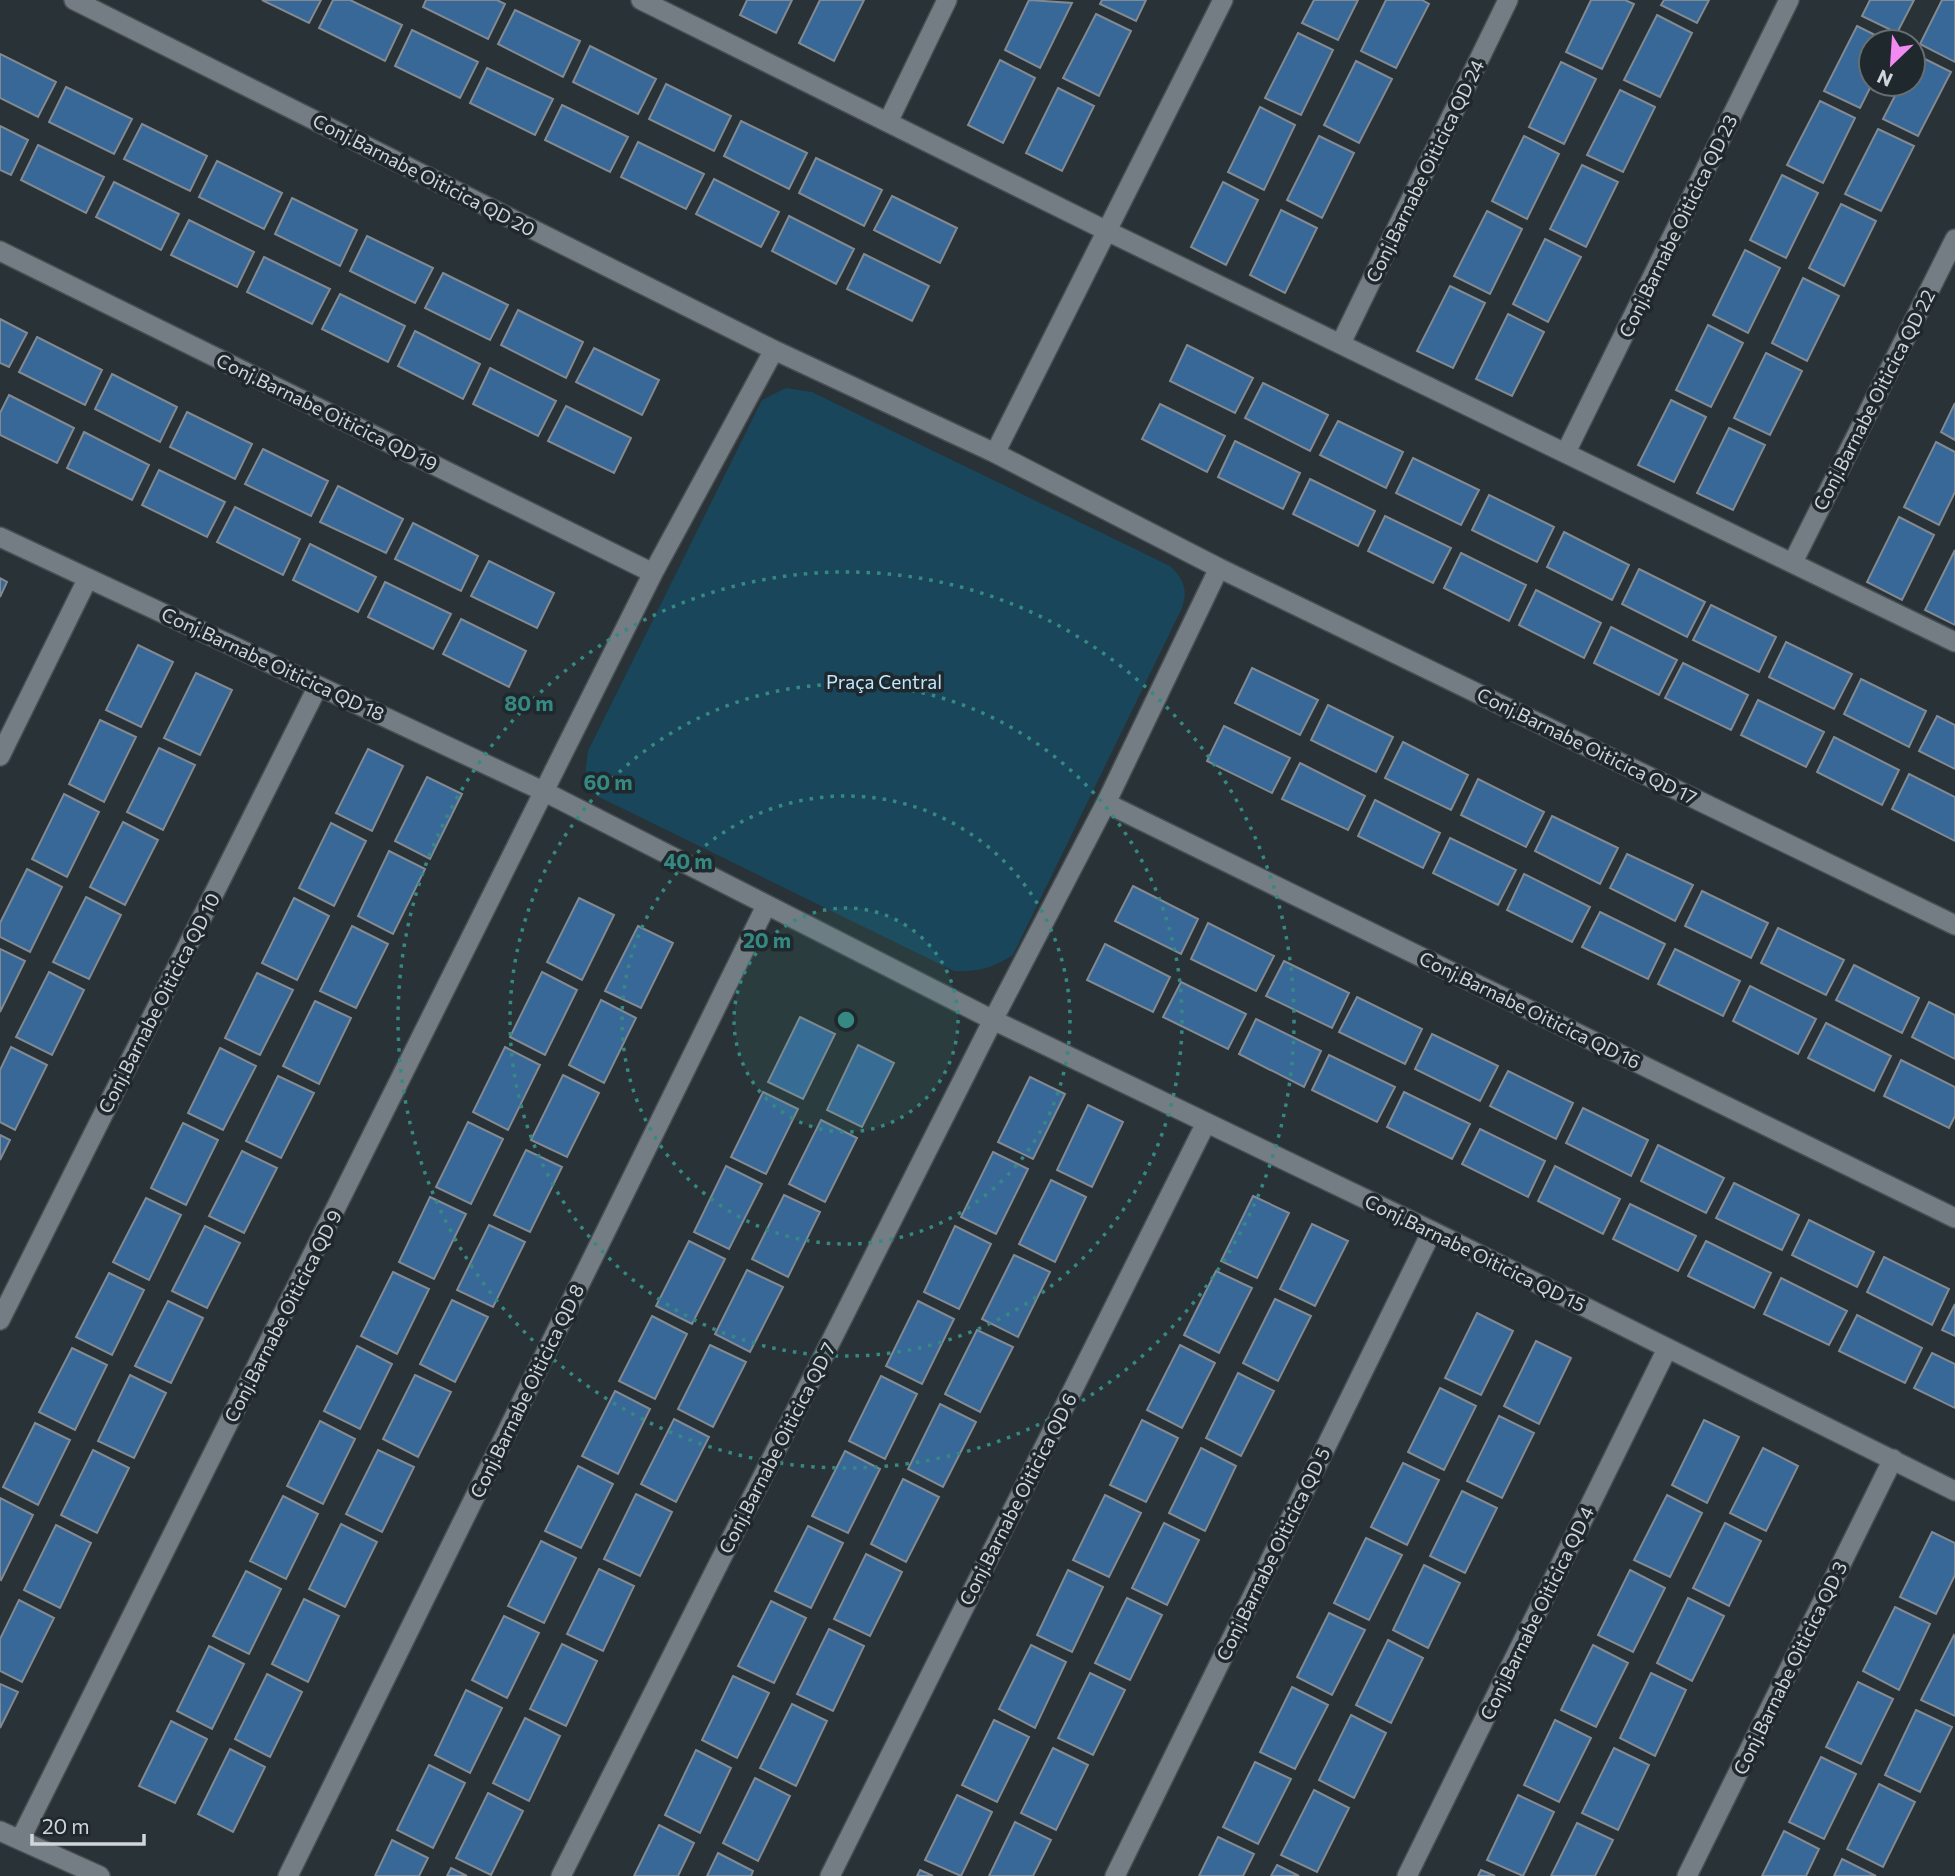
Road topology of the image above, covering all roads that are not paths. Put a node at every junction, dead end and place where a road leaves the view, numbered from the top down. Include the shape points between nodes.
1 (74, 0) edge
2 (947, 0) edge
3 (1223, 0) edge
4 (1508, 0) edge
5 (1789, 0) edge
6 (653, 3) edge
7 (888, 122) junction
8 (1109, 232) junction
9 (1955, 239) edge
10 (0, 251) edge
11 (1341, 343) junction
12 (774, 350) junction
13 (1566, 452) junction
14 (995, 453) junction
15 (0, 537) edge
16 (1793, 562) junction
17 (1219, 568) junction
18 (653, 573) junction
19 (89, 578) junction
20 (1955, 642) edge
21 (318, 686) junction
22 (0, 755) edge
23 (545, 792) junction
24 (1106, 803) junction
25 (766, 906) junction
26 (1955, 925) edge
27 (993, 1020) junction
28 (1206, 1123) junction
29 (1955, 1218) edge
30 (1432, 1231) junction
31 (0, 1320) edge
32 (1667, 1349) junction
33 (1893, 1459) junction
34 (1955, 1490) edge
35 (0, 1832) edge
36 (20, 1840) junction
37 (100, 1876) edge
38 (288, 1876) edge
39 (561, 1876) edge
40 (830, 1876) edge
41 (1115, 1876) edge
42 (1407, 1876) edge
43 (1687, 1876) edge

1 - 12 street, Conj.Barnabe Oiticica QD 20
2 - 7 street
3 - 8 street
4 - 11 street, Conj.Barnabe Oiticica QD 24
5 - 13 street, Conj.Barnabe Oiticica QD 23
6 - 7 street
7 - 8 street
8 - 11 street
8 - 14 street
9 - 16 street, Conj.Barnabe Oiticica QD 22
10 - 18 street, Conj.Barnabe Oiticica QD 19
11 - 13 street
12 - 14 street, Conj.Barnabe Oiticica QD 20
12 - 18 street, Conj.Barnabe Oiticica QD 9
13 - 16 street
14 - 17 street, Conj.Barnabe Oiticica QD 17
15 - 19 street, Conj.Barnabe Oiticica QD 18
16 - 20 street
17 - 24 street, Conj.Barnabe Oiticica QD 7
17 - 26 street, Conj.Barnabe Oiticica QD 17
18 - 23 street, Conj.Barnabe Oiticica QD 9
19 - 21 street, Conj.Barnabe Oiticica QD 18
19 - 22 street
21 - 23 street, Conj.Barnabe Oiticica QD 18
21 - 31 street, Conj.Barnabe Oiticica QD 10
23 - 25 street, Conj.Barnabe Oiticica QD 18
23 - 36 street, Conj.Barnabe Oiticica QD 9
24 - 27 street, Conj.Barnabe Oiticica QD 7
24 - 29 street, Conj.Barnabe Oiticica QD 16
25 - 27 street, Conj.Barnabe Oiticica QD 15
25 - 38 street, Conj.Barnabe Oiticica QD 8
27 - 28 street, Conj.Barnabe Oiticica QD 15
27 - 39 street, Conj.Barnabe Oiticica QD 7
28 - 30 street, Conj.Barnabe Oiticica QD 15
28 - 40 street, Conj.Barnabe Oiticica QD 6
30 - 32 street, Conj.Barnabe Oiticica QD 15
30 - 41 street, Conj.Barnabe Oiticica QD 5
32 - 33 street, Conj.Barnabe Oiticica QD 15
32 - 42 street, Conj.Barnabe Oiticica QD 4
33 - 34 street, Conj.Barnabe Oiticica QD 15
33 - 43 street, Conj.Barnabe Oiticica QD 3
35 - 36 street
36 - 37 street

